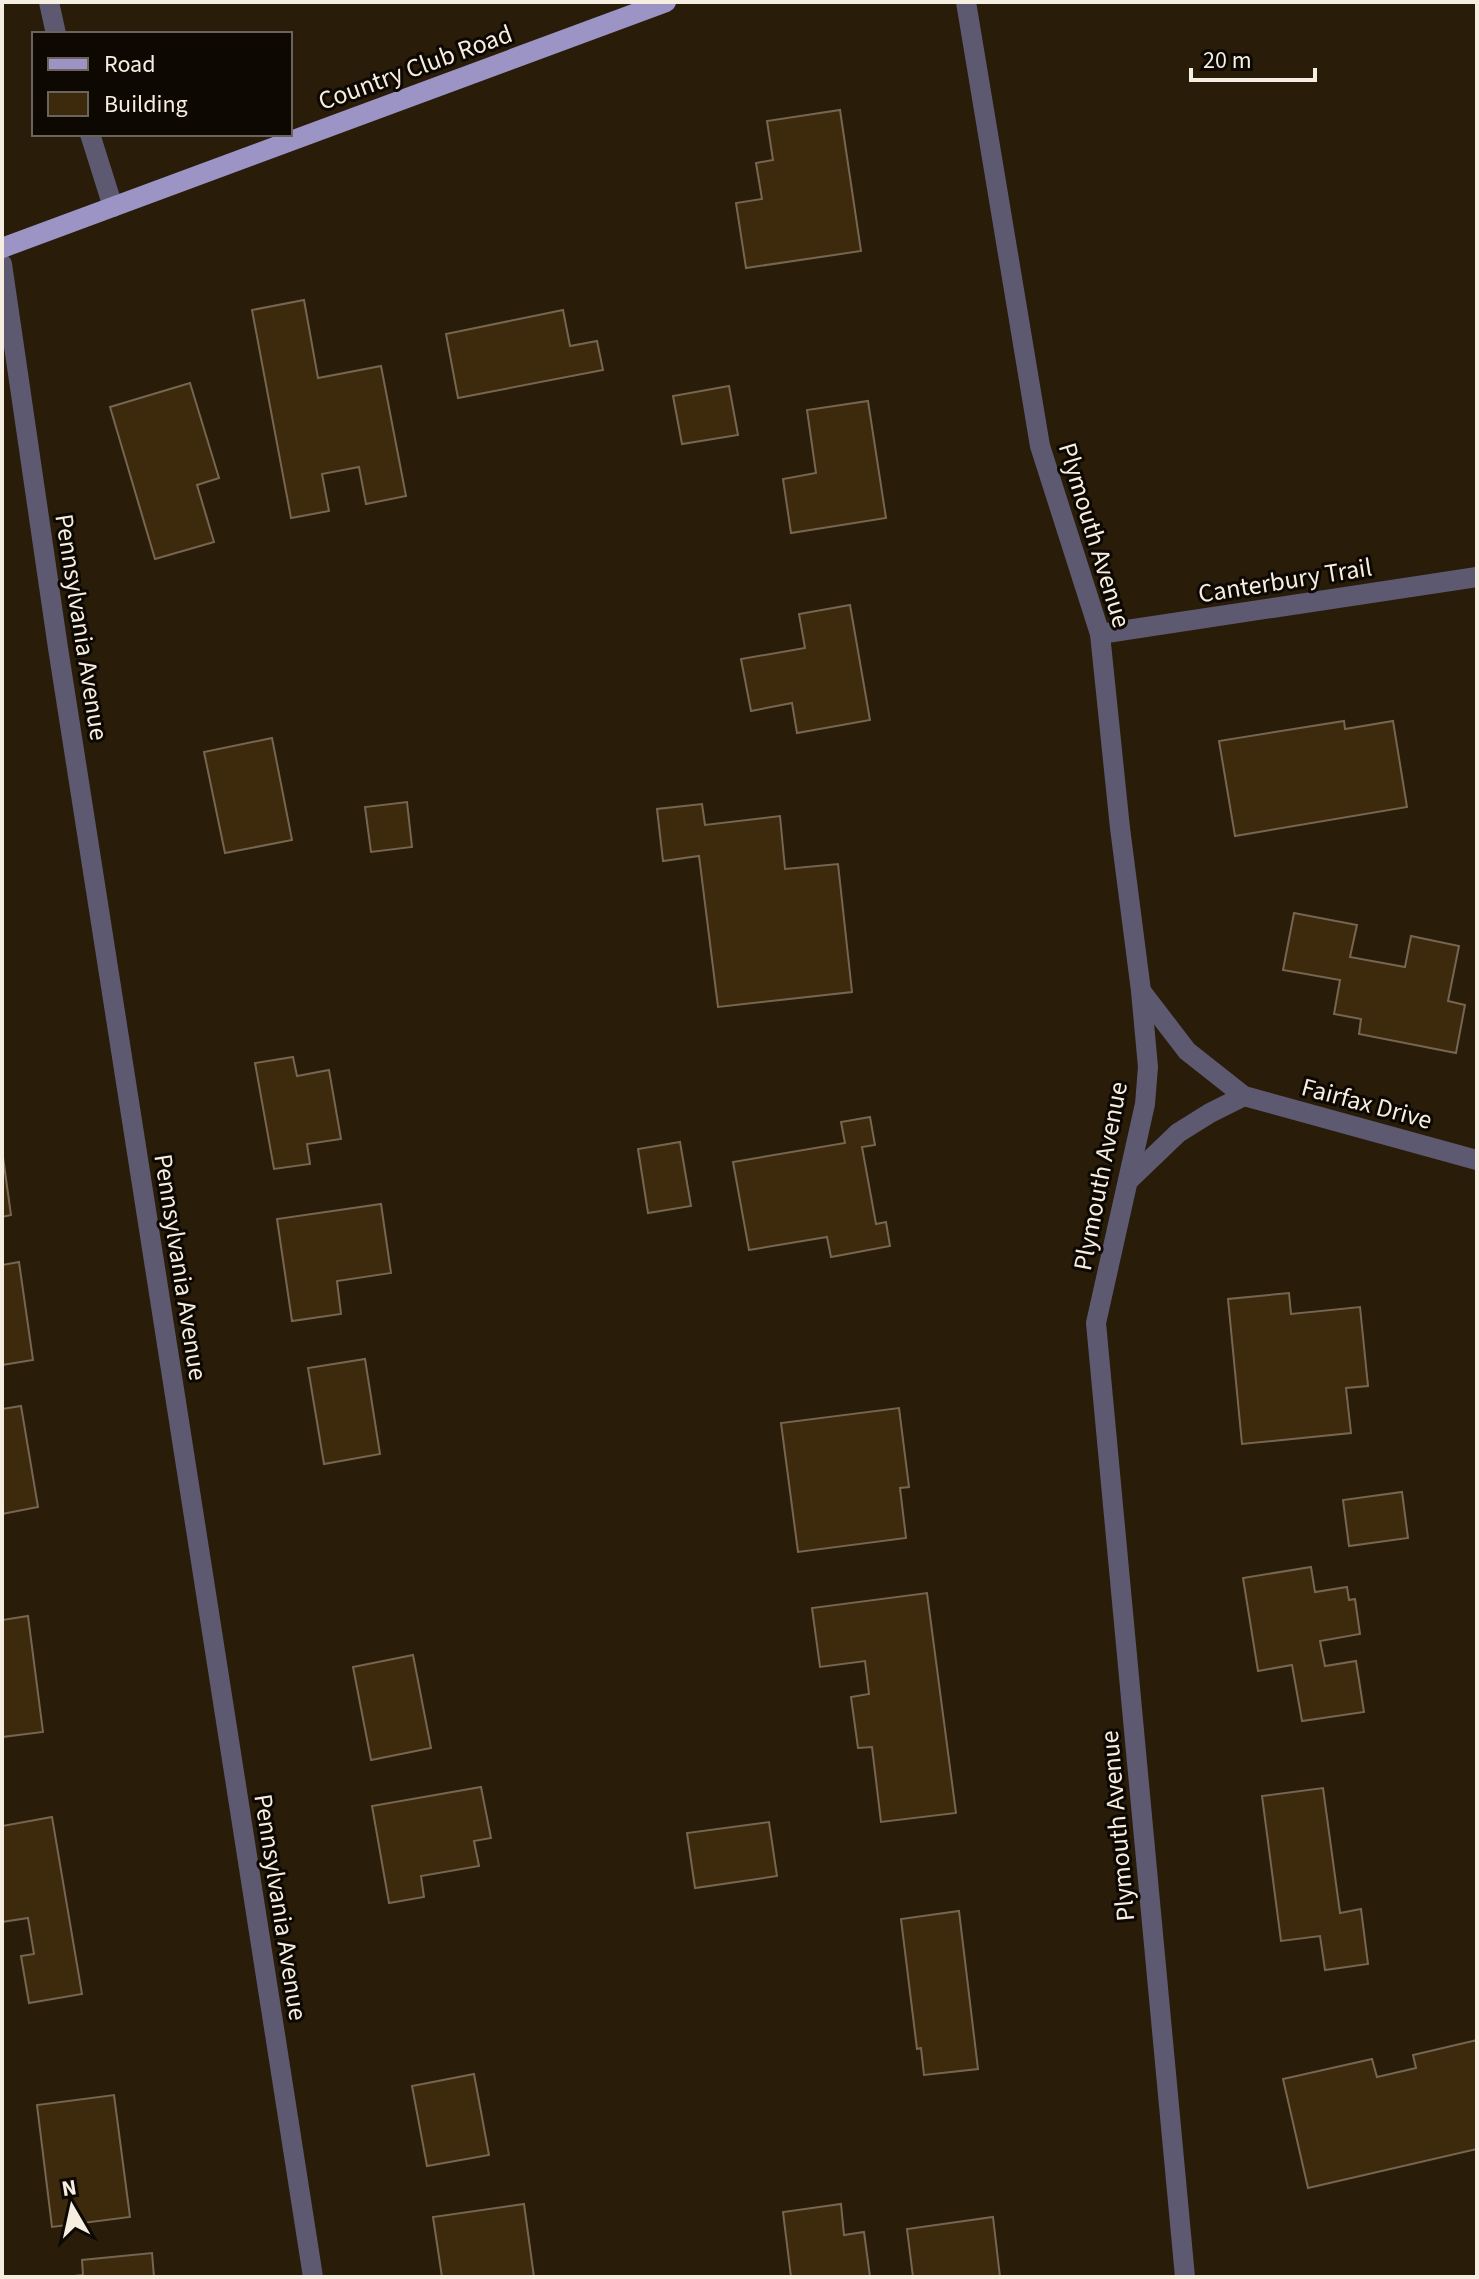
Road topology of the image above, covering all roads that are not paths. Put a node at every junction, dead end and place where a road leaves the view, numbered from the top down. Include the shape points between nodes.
1 (49, 2) edge
2 (666, 2) edge
3 (966, 2) edge
4 (56, 32) edge
5 (91, 136) edge
6 (113, 207) junction
7 (2, 248) edge
8 (2, 264) edge
9 (1477, 577) edge
10 (1100, 634) junction
11 (1141, 991) junction
12 (1244, 1096) junction
13 (1477, 1160) edge
14 (1129, 1180) junction
15 (313, 2277) edge
16 (1185, 2277) edge

1 - 4 street
2 - 6 main road, Country Club Road
3 - 10 street, Plymouth Avenue via 1040,446
5 - 6 street
6 - 7 main road, Country Club Road
8 - 15 street, Pennsylvania Avenue
9 - 10 street, Canterbury Trail
10 - 11 street, Plymouth Avenue
11 - 12 street, Fairfax Drive via 1187,1051
11 - 14 street, Plymouth Avenue via 1148,1067
12 - 13 street, Fairfax Drive
12 - 14 street via 1178,1133
14 - 16 street, Plymouth Avenue via 1096,1323

